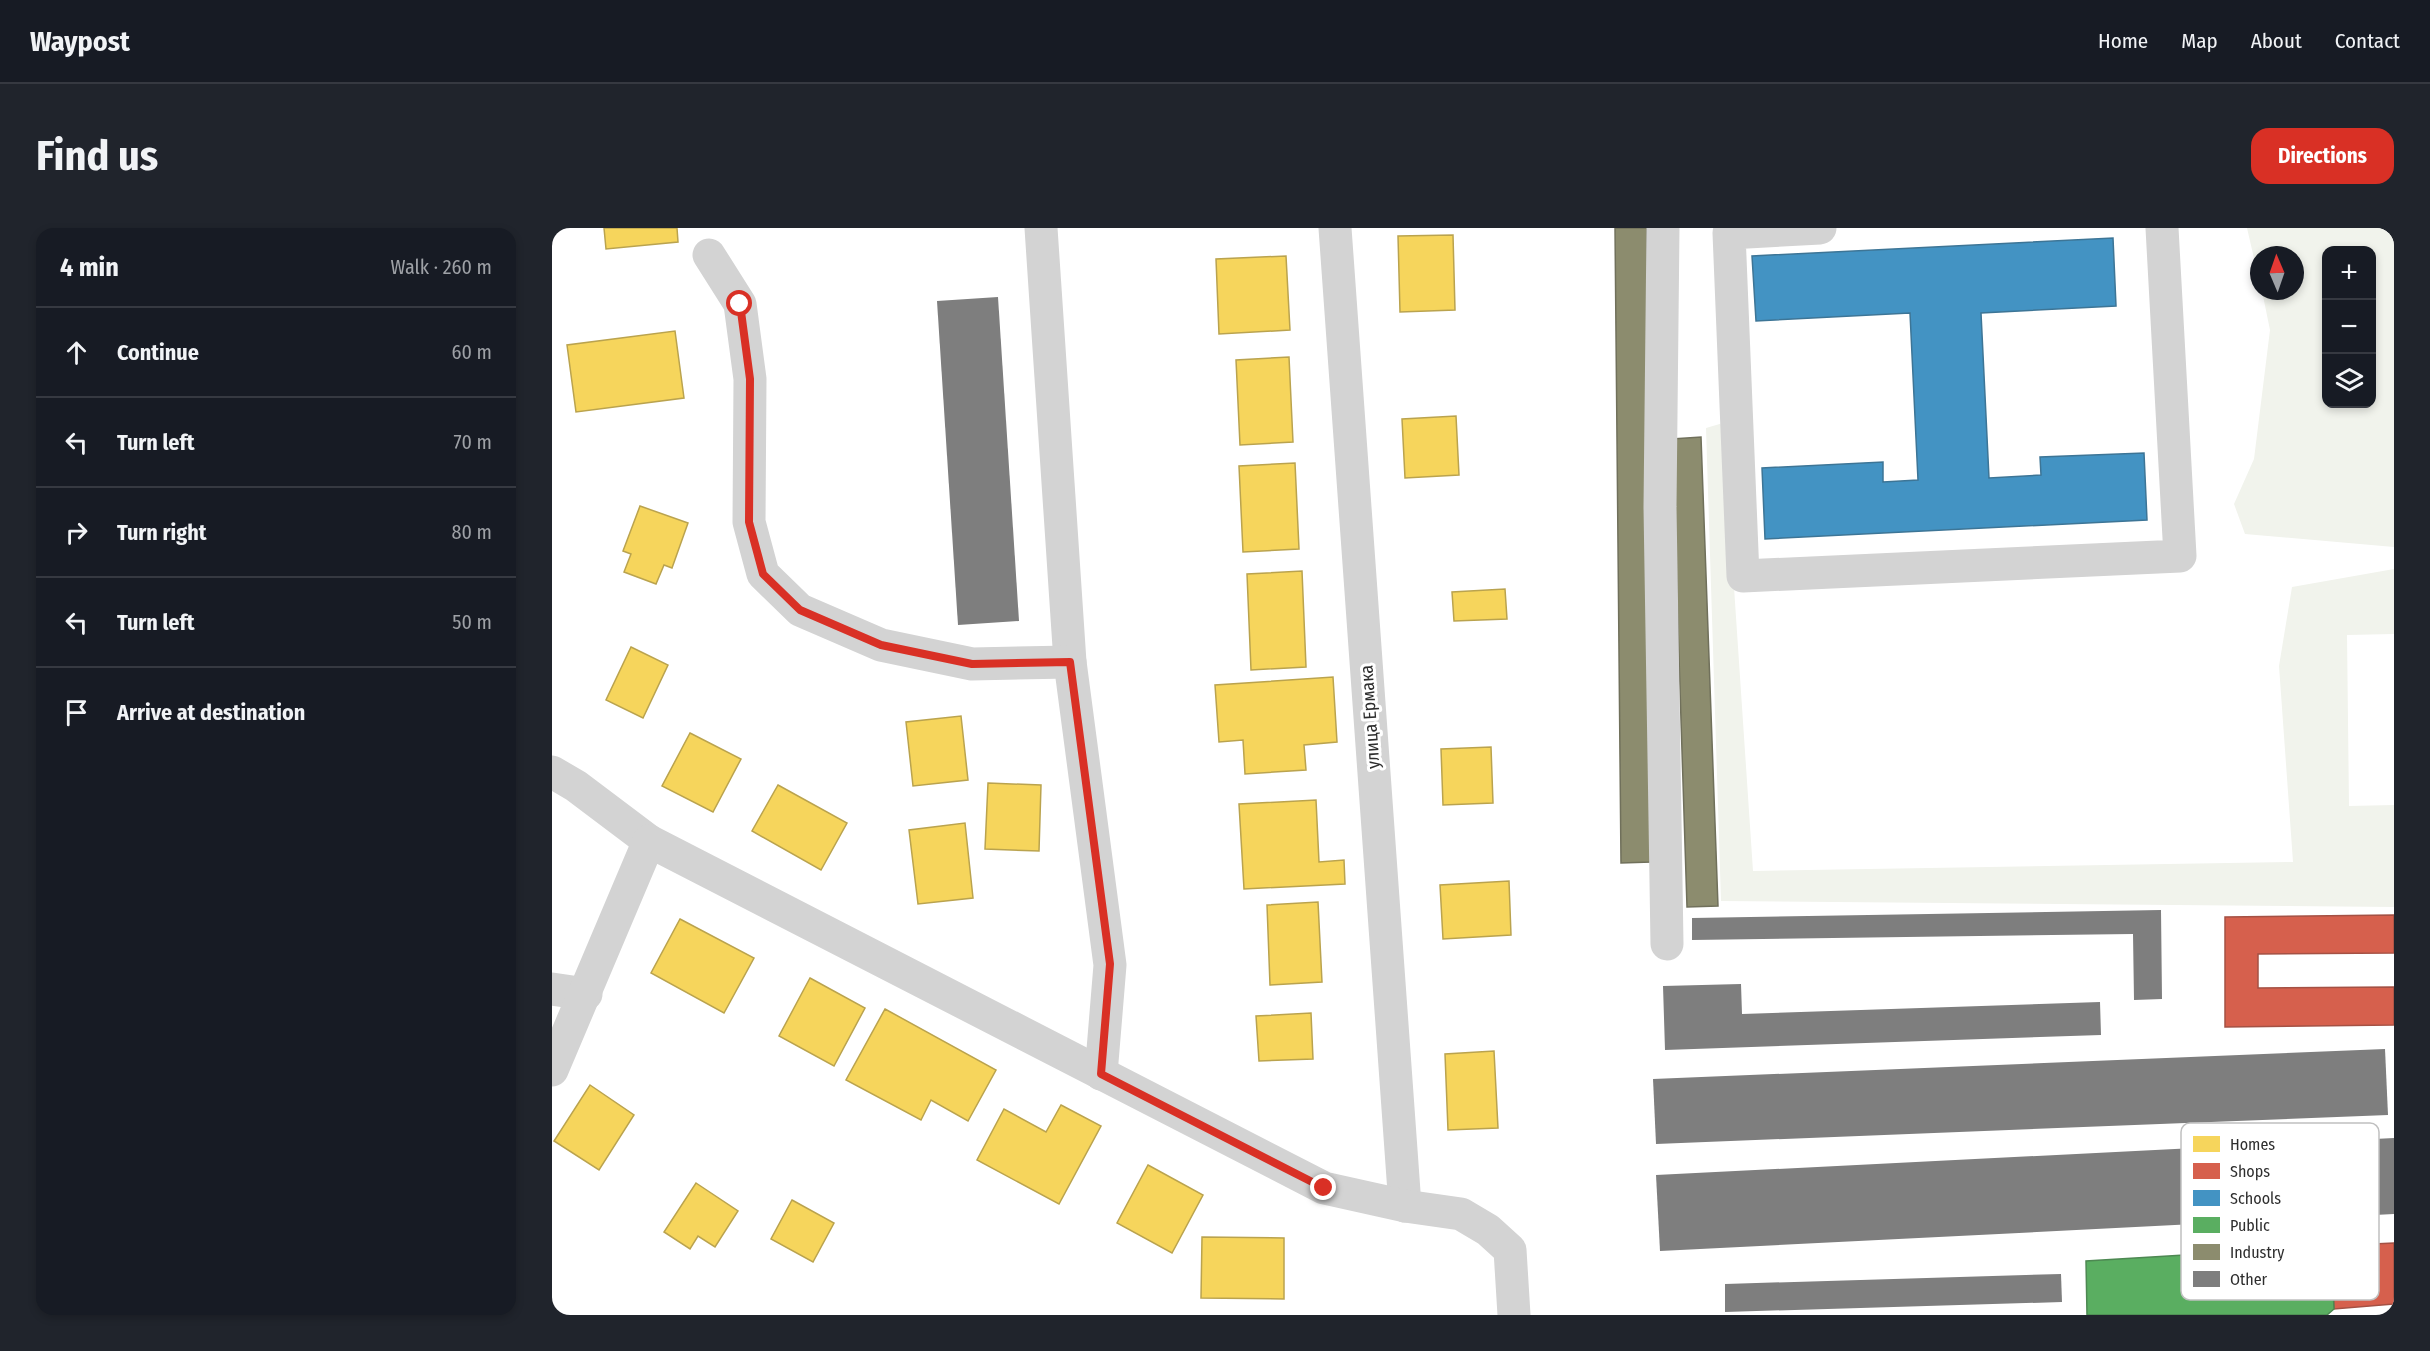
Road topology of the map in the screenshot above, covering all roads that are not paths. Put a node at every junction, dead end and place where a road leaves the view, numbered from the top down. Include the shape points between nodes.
1 (1041, 228) edge
2 (1335, 228) edge
3 (1663, 228) edge
4 (1820, 228) edge
5 (2162, 228) edge
6 (709, 255) dead end
7 (1070, 662) junction
8 (552, 772) edge
9 (649, 841) junction
10 (1666, 944) dead end
11 (552, 989) edge
12 (586, 994) junction
13 (552, 1070) edge
14 (1101, 1074) junction
15 (1405, 1206) junction
16 (1514, 1315) edge

1 - 7 street
2 - 15 street, улица Ермака
3 - 10 street via 1660,507
4 - 5 street via 1729,233 1743,576 2180,556
6 - 7 street via 740,304 750,379 749,522 763,574 800,610 881,645 972,664
7 - 14 street via 1110,964
8 - 9 street
9 - 12 street
9 - 14 street
11 - 12 street
12 - 13 street
14 - 15 street via 1324,1188
15 - 16 street via 1461,1214 1488,1230 1510,1250

